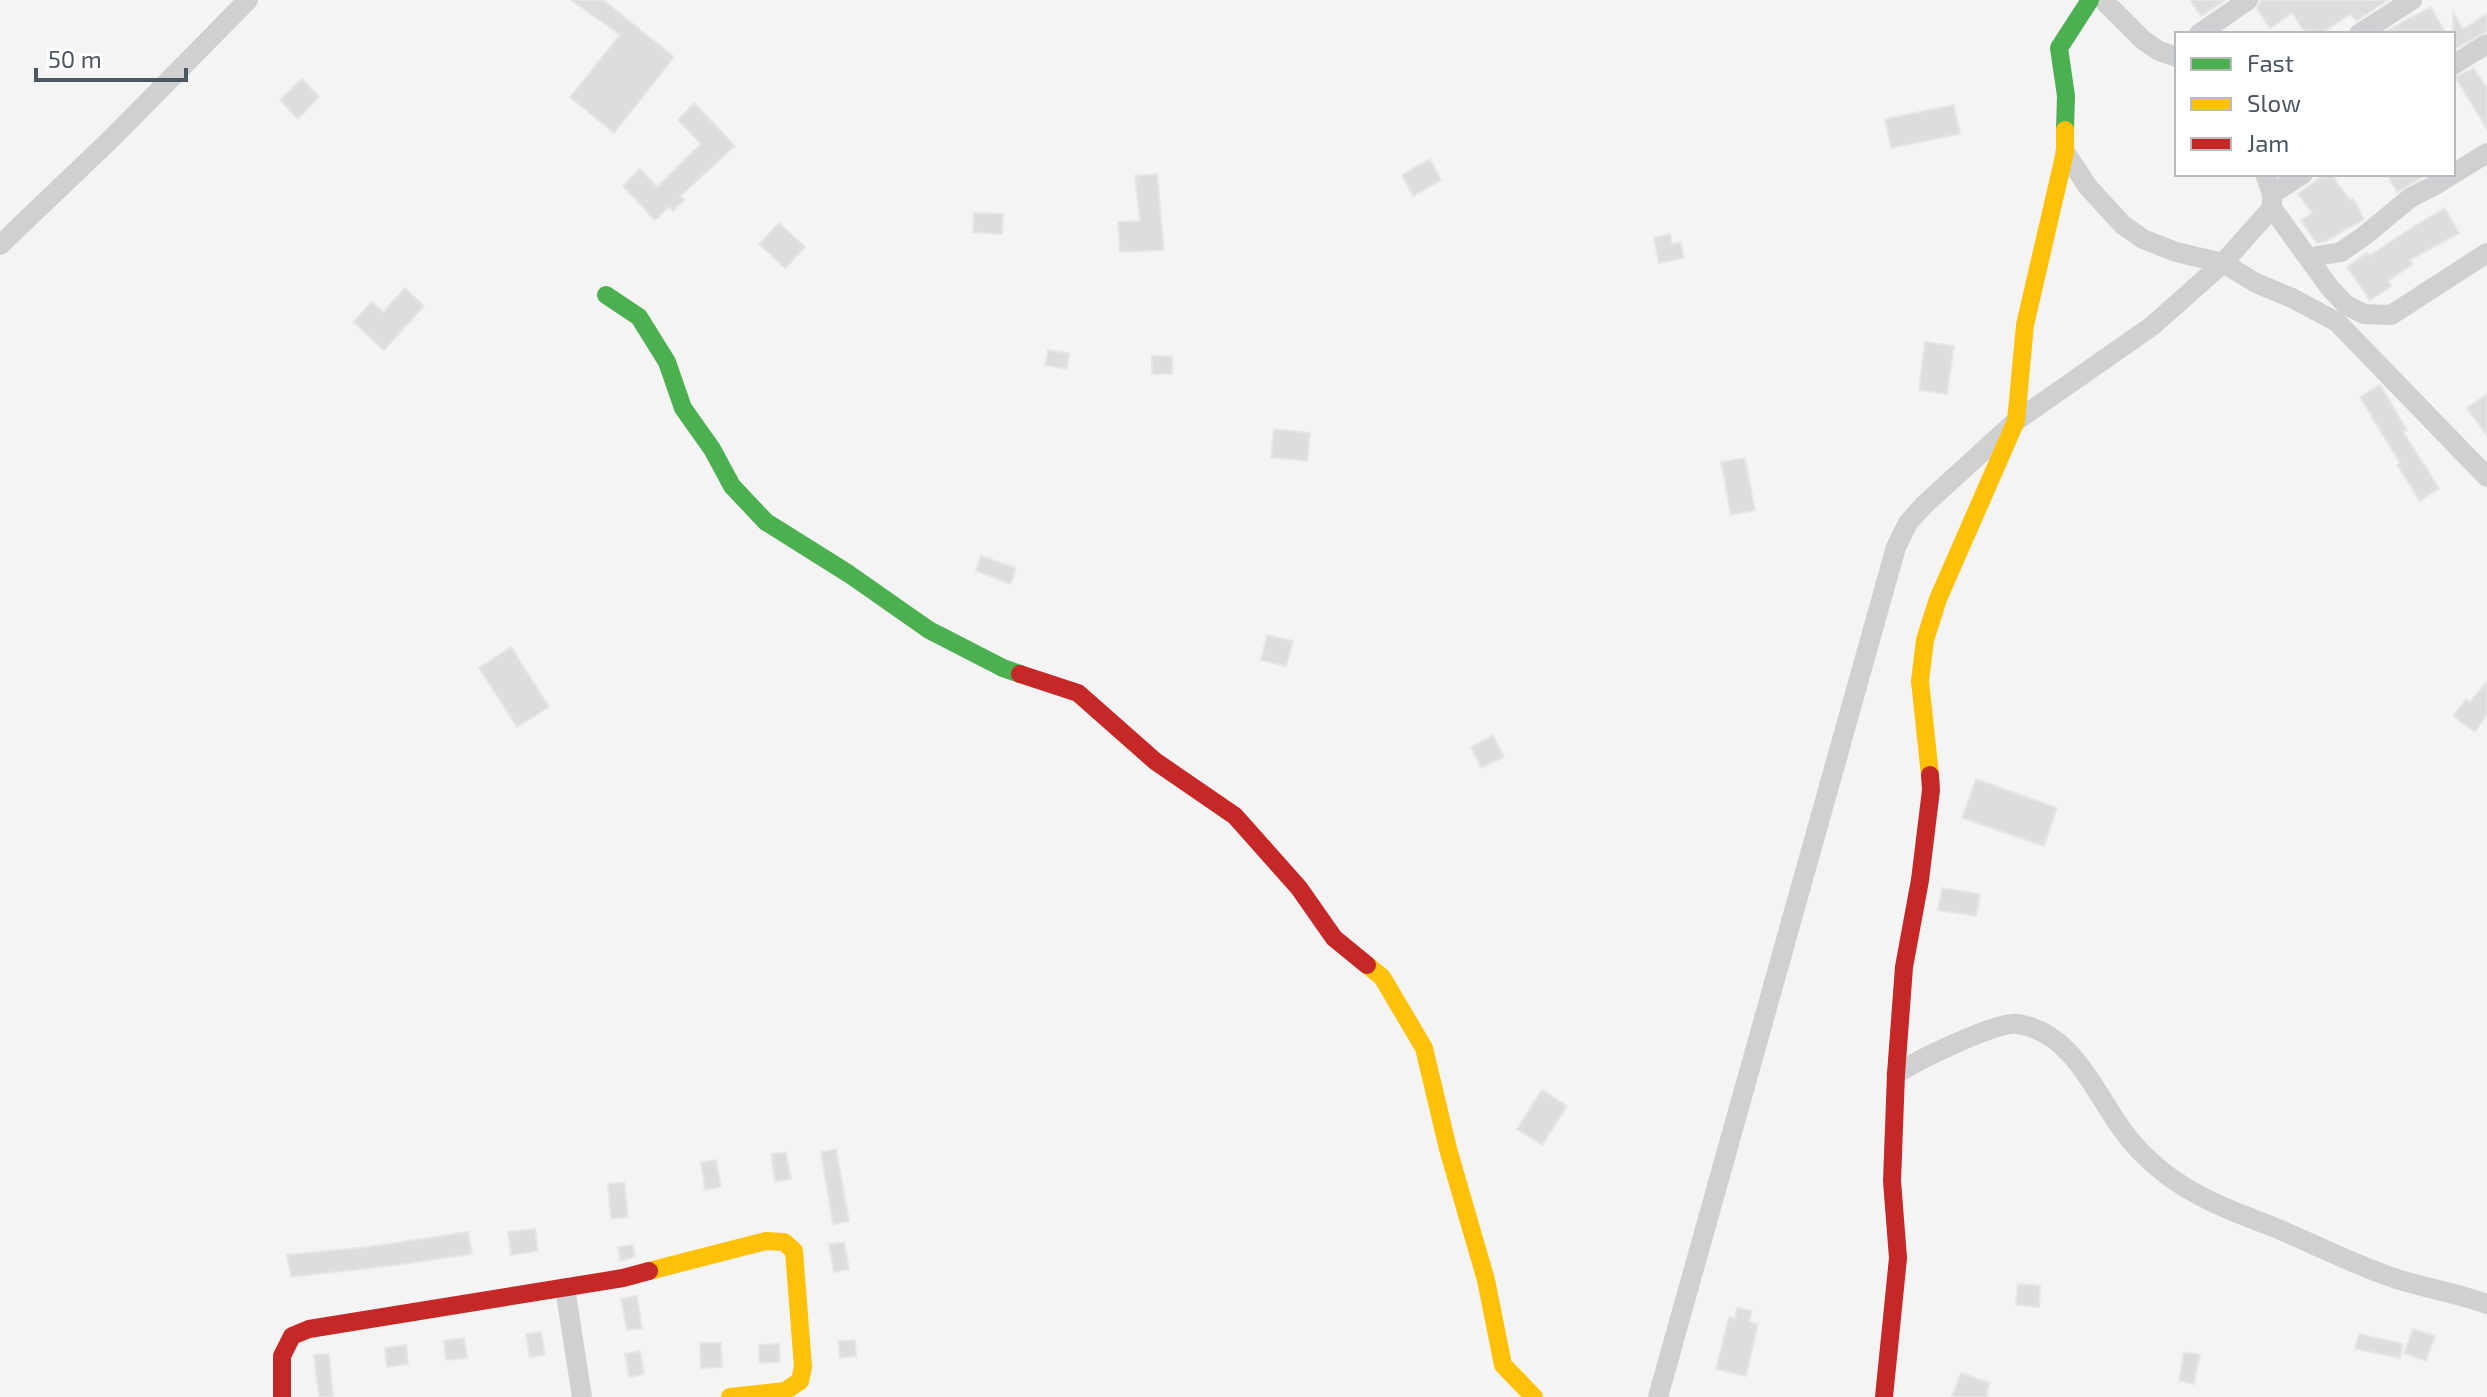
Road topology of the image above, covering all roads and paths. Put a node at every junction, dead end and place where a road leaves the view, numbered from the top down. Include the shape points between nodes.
1 (248, 0) edge
2 (2090, 0) edge
3 (2103, 0) edge
4 (2248, 0) edge
5 (2412, 0) edge
6 (2202, 32) edge
7 (2362, 32) edge
8 (2487, 44) edge
9 (2175, 55) edge
10 (2455, 64) edge
11 (2065, 152) junction
12 (2487, 153) edge
13 (2455, 173) edge
14 (2266, 176) edge
15 (2301, 176) edge
16 (2450, 176) edge
17 (2272, 201) junction
18 (0, 245) edge
19 (2487, 253) edge
20 (2311, 261) junction
21 (2223, 263) junction
22 (606, 295) dead end
23 (2341, 314) junction
24 (2016, 421) junction
25 (2487, 477) edge
26 (1896, 1074) junction
27 (565, 1288) junction
28 (2487, 1304) edge
29 (282, 1397) edge
30 (582, 1397) edge
31 (730, 1397) edge
32 (1534, 1397) edge
33 (1658, 1397) edge
34 (1884, 1397) edge

1 - 18 street
2 - 11 street via 2059,48 2066,96
3 - 9 street via 2143,40
4 - 6 street
5 - 7 street
8 - 10 street
11 - 21 street via 2123,225 2176,252
11 - 24 street via 2025,325
12 - 13 street
14 - 17 street
15 - 17 street
16 - 20 street via 2410,198 2341,252
17 - 20 street
17 - 21 street
19 - 23 street via 2391,315
20 - 23 street
21 - 23 street via 2256,283
21 - 24 street via 2152,326
22 - 32 street via 639,317 667,362 683,408 732,486 766,522 929,630 1003,668 1078,693 1155,761 1235,816 1299,888 1334,938 1382,977 1424,1048 1486,1280 1503,1365
23 - 25 street
24 - 26 street via 1925,640 1920,681 1931,790 1904,967
24 - 33 street via 1923,506 1896,547
26 - 28 street via 1998,1025 2018,1024 2048,1036 2070,1053 2123,1131 2163,1173 2380,1273
26 - 34 street via 1892,1181 1898,1258
27 - 29 street via 309,1329 292,1336 282,1356
27 - 30 street
27 - 31 street via 766,1241 784,1242 794,1251 800,1381 785,1391

